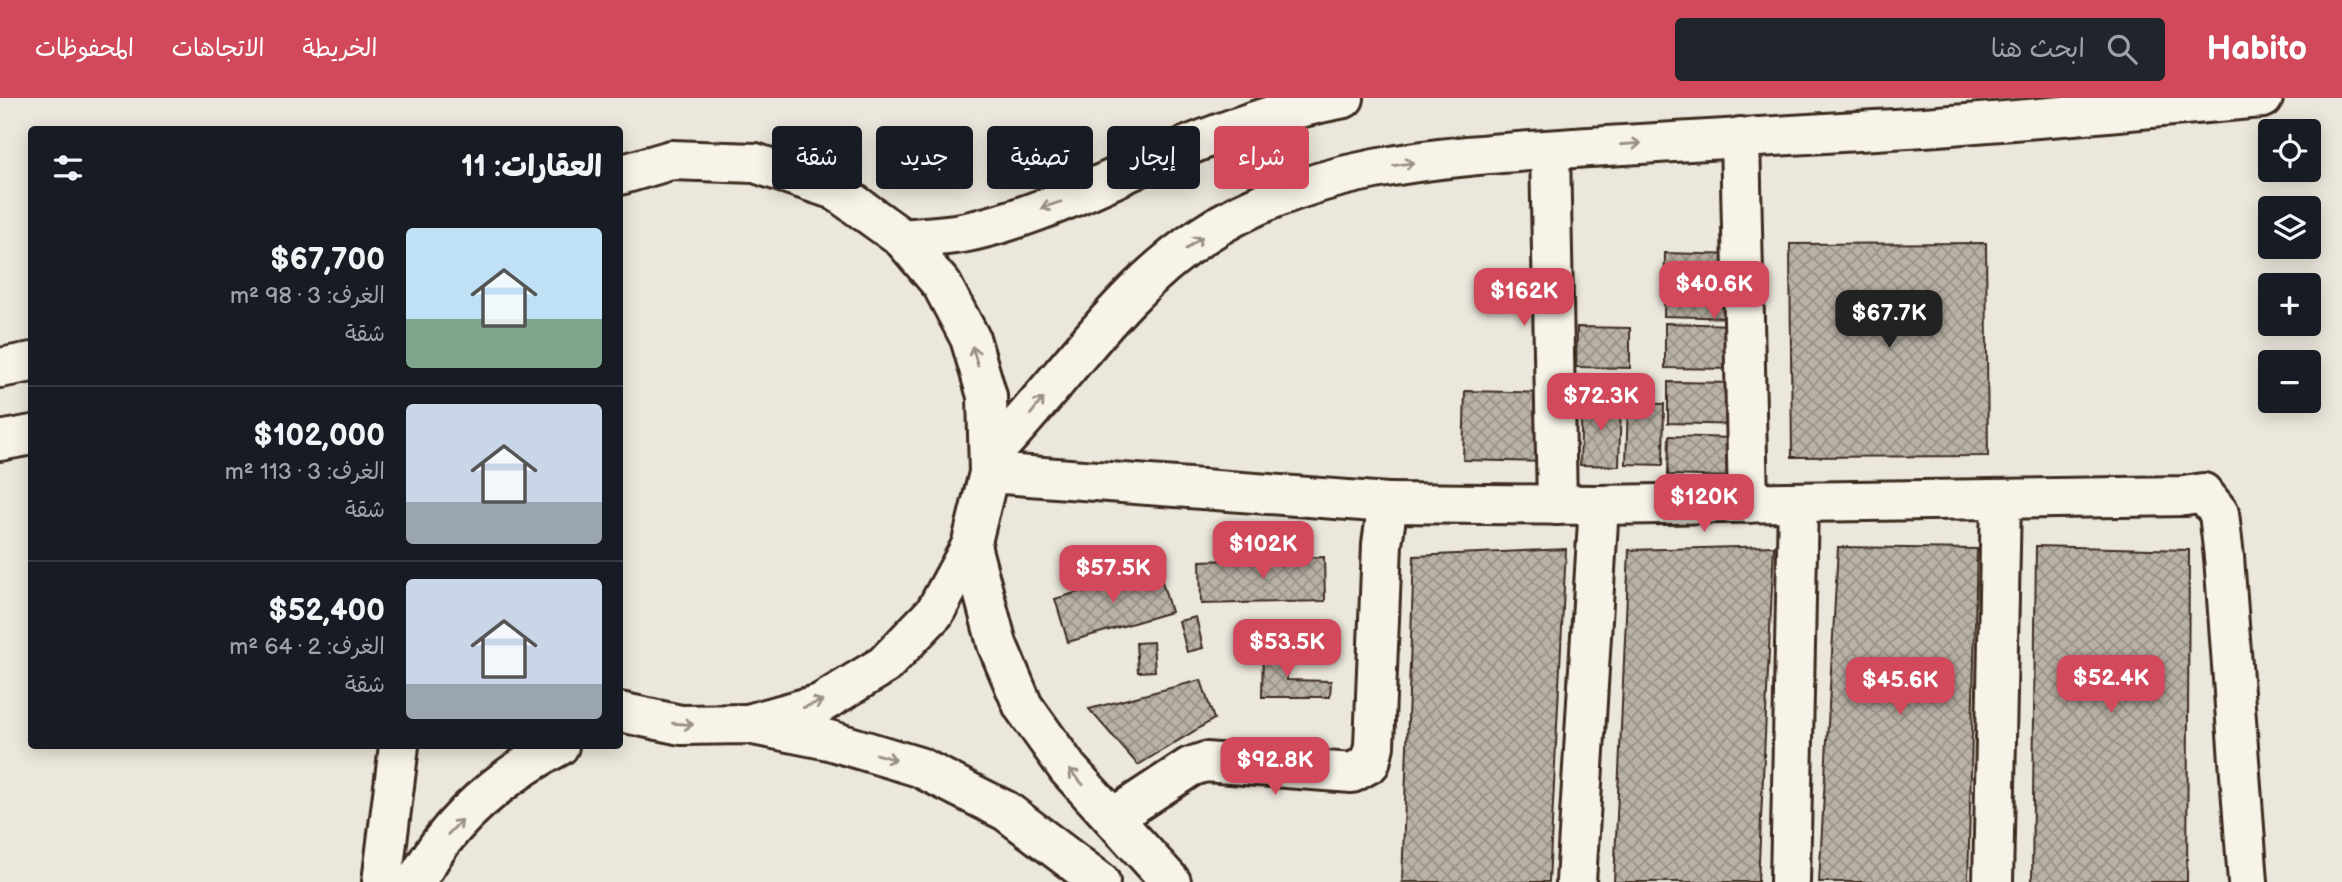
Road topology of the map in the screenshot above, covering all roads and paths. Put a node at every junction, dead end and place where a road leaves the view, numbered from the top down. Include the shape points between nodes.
1 (1344, 98) edge
2 (2263, 98) edge
3 (1740, 137) junction
4 (1550, 150) junction
5 (623, 174) edge
6 (903, 239) junction
7 (28, 363) edge
8 (0, 368) edge
9 (28, 436) edge
10 (0, 441) edge
11 (990, 464) junction
12 (2001, 500) junction
13 (1388, 503) junction
14 (1748, 503) junction
15 (1798, 503) junction
16 (1558, 505) junction
17 (1600, 505) junction
18 (971, 546) junction
19 (623, 713) edge
20 (748, 724) junction
21 (399, 749) edge
22 (553, 749) edge
23 (1114, 817) junction
24 (383, 882) edge
25 (415, 882) edge
26 (1100, 882) edge
27 (1171, 882) edge
28 (1576, 882) edge
29 (1790, 882) edge
30 (1993, 882) edge
31 (2248, 882) edge

1 -> 6 street via 1235,128 1067,200 1008,219 962,233
2 - 3 street
4 -> 3 street
3 - 14 street
11 -> 4 street via 1071,362 1142,284 1201,236 1263,201 1343,175 1409,163
4 - 16 street
5 - 6 street via 671,160 755,163 835,190
11 -> 6 street via 986,396 970,338 942,285
7 - 8 street
9 - 10 street
11 - 13 street
11 - 18 street
12 - 15 street
12 - 30 street
12 - 31 street via 2203,493 2219,513
13 - 16 street
13 - 23 street via 1370,763 1352,773 1205,762
14 - 15 street
14 - 17 street
15 - 29 street
16 - 17 street
17 - 28 street
20 -> 18 street via 820,704 884,665 935,612
23 -> 18 street via 1068,769 1023,706 997,644
19 -> 20 street via 681,725
20 -> 26 street via 829,740 919,766 1006,811
21 - 24 street
25 -> 22 street via 442,841 488,793
23 - 27 street

